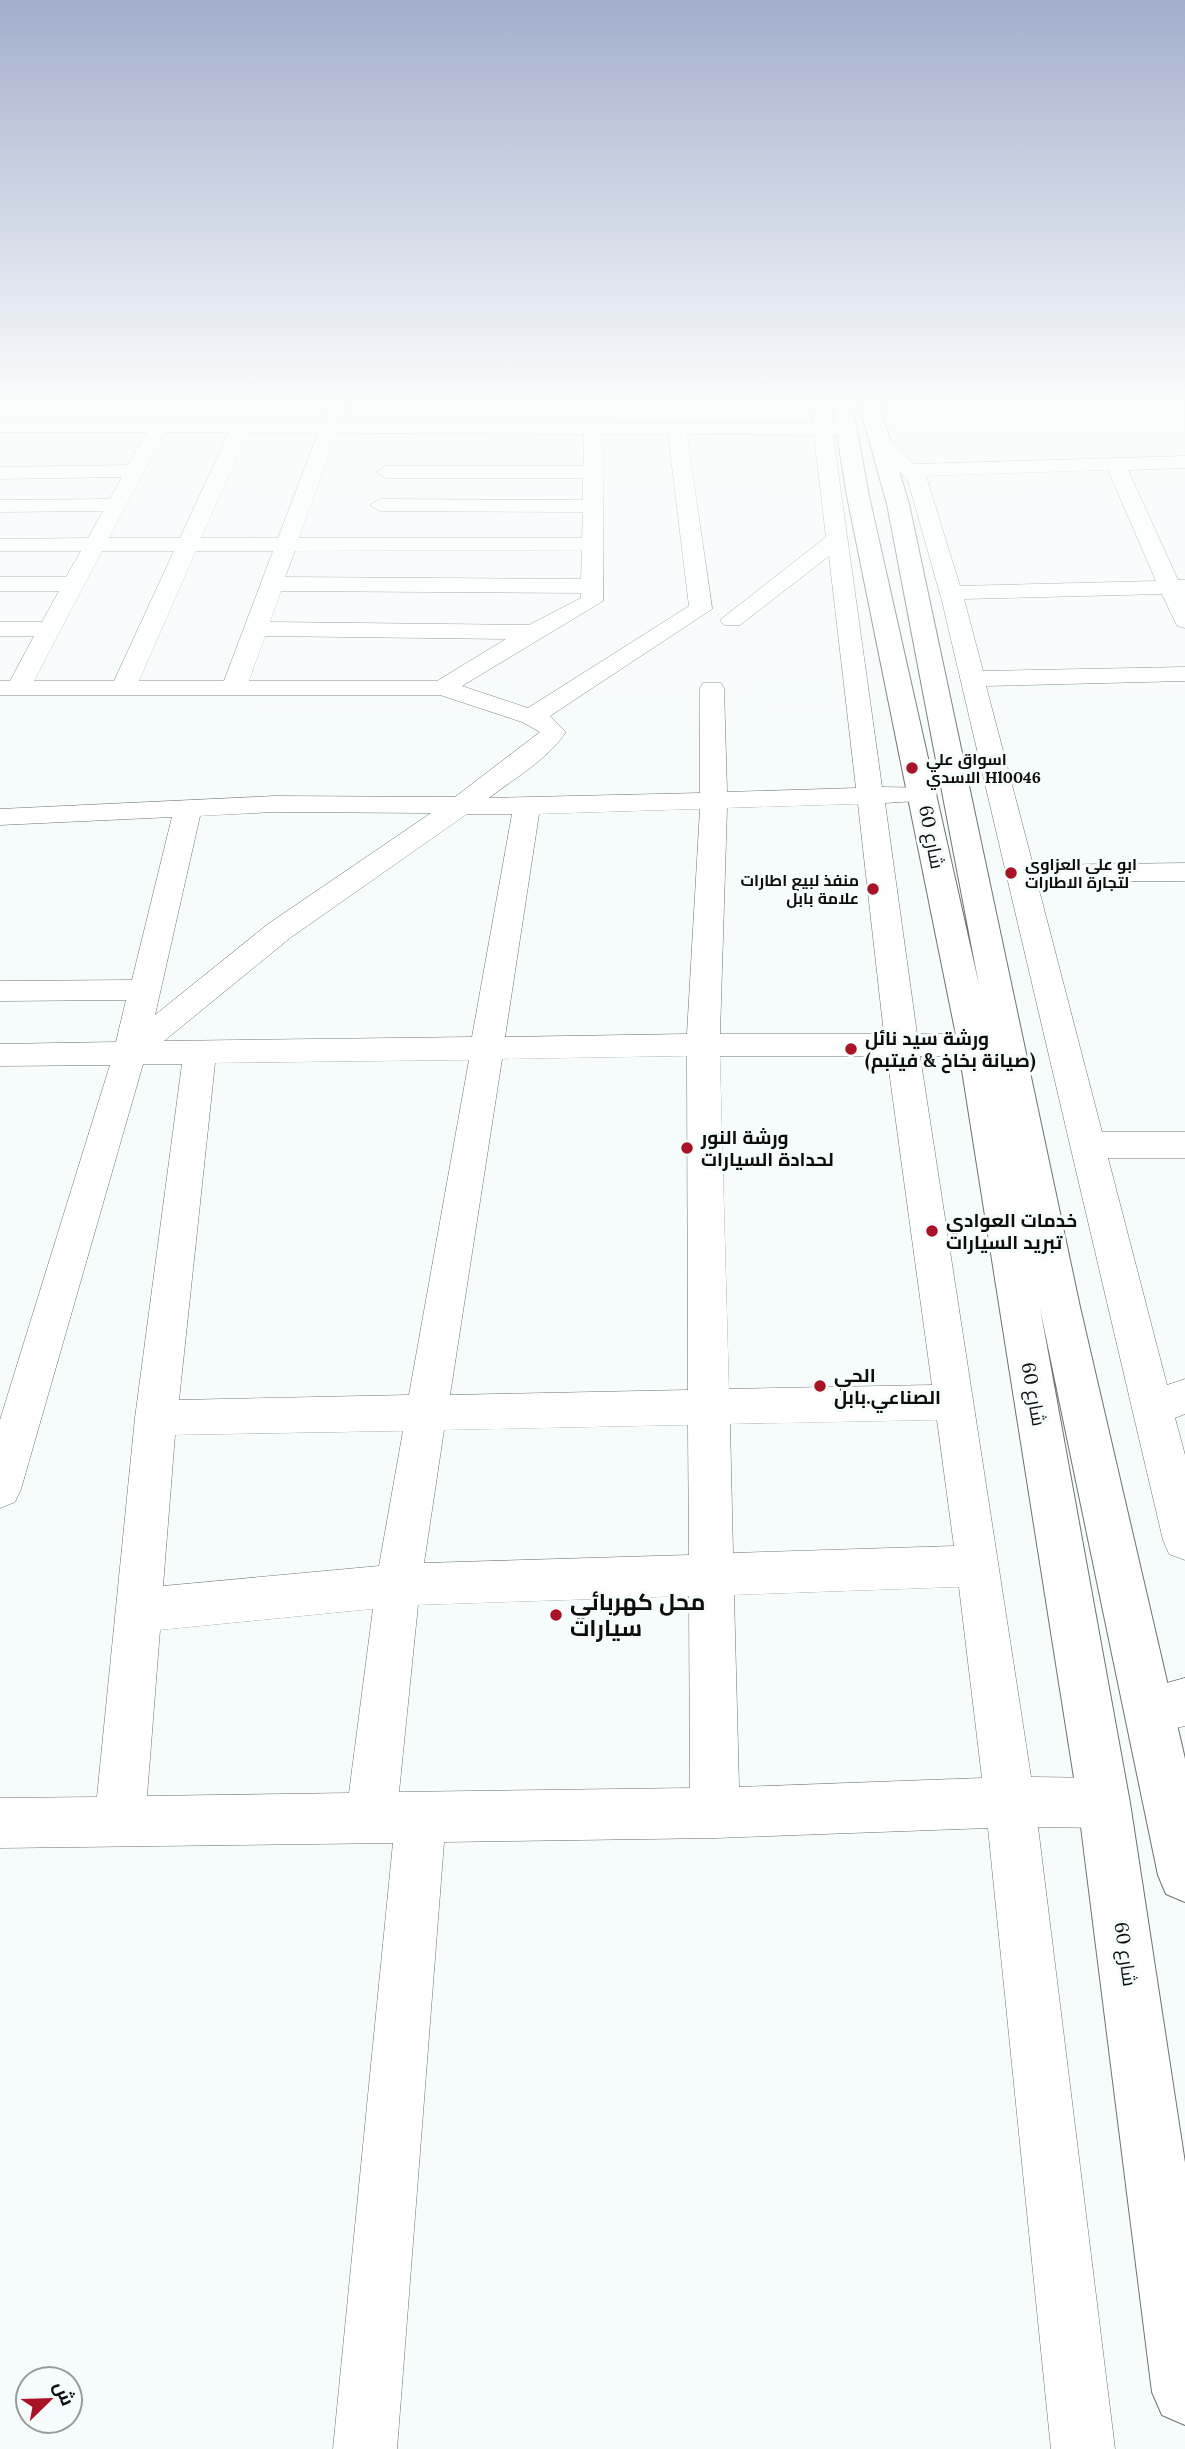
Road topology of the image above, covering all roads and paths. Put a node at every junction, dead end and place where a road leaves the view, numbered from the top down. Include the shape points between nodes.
1 (110, 518) edge
2 (200, 518) edge
3 (297, 518) edge
4 (377, 518) edge
5 (593, 518) edge
6 (689, 518) edge
7 (842, 518) edge
8 (852, 518) edge
9 (901, 518) edge
10 (930, 518) edge
11 (1143, 518) edge
12 (838, 538) junction
13 (372, 543) junction
14 (188, 544) junction
15 (288, 544) junction
16 (592, 544) junction
17 (0, 545) edge
18 (96, 545) junction
19 (0, 584) edge
20 (74, 584) junction
21 (272, 584) junction
22 (593, 586) junction
23 (1177, 587) edge
24 (951, 593) junction
25 (732, 620) dead end
26 (1185, 621) edge
27 (0, 629) edge
28 (50, 629) junction
29 (256, 629) junction
30 (533, 632) junction
31 (1185, 674) edge
32 (972, 679) junction
33 (9, 688) edge
34 (123, 688) junction
35 (234, 688) junction
36 (442, 688) junction
37 (712, 688) dead end
38 (531, 717) junction
39 (923, 794) junction
40 (871, 795) junction
41 (714, 802) junction
42 (463, 804) junction
43 (527, 806) junction
44 (188, 808) junction
45 (0, 817) edge
46 (1185, 872) edge
47 (1019, 874) junction
48 (145, 990) junction
49 (0, 991) edge
50 (703, 1045) junction
51 (902, 1045) junction
52 (975, 1045) junction
53 (489, 1047) junction
54 (200, 1051) junction
55 (130, 1052) junction
56 (0, 1055) edge
57 (1087, 1145) junction
58 (1185, 1145) edge
59 (954, 1402) junction
60 (1169, 1403) edge
61 (709, 1409) junction
62 (426, 1415) junction
63 (156, 1418) junction
64 (0, 1489) edge
65 (1185, 1540) edge
66 (979, 1566) junction
67 (711, 1576) junction
68 (398, 1585) junction
69 (140, 1610) junction
70 (1167, 1707) edge
71 (1010, 1802) junction
72 (1104, 1803) junction
73 (715, 1813) junction
74 (396, 1819) junction
75 (120, 1822) junction
76 (0, 1824) edge
77 (1185, 1875) edge
78 (1185, 2392) edge
79 (365, 2449) edge
80 (1083, 2449) edge

1 - 18 street
2 - 14 street
3 - 15 street
4 - 13 street
5 - 16 street
6 - 38 street via 701,609
7 - 12 street
8 - 39 highway, شارع 60
9 - 70 highway, شارع 60 via 1060,1307
10 - 24 street
11 - 23 street
12 - 25 street
12 - 40 street
13 - 15 street
13 - 16 street
14 - 15 street
14 - 18 street
14 - 34 street
15 - 21 street
16 - 22 street
17 - 18 street
18 - 20 street
19 - 20 street
20 - 28 street
21 - 22 street
21 - 29 street
22 - 30 street via 592,601
23 - 24 street
23 - 26 street
24 - 32 street
27 - 28 street
28 - 33 street
29 - 30 street
29 - 35 street
30 - 36 street
31 - 32 street
32 - 47 street
33 - 34 street
34 - 35 street
35 - 36 street
36 - 38 street
37 - 41 street
38 - 42 street via 551,727 552,736
39 - 40 street
39 - 52 highway, شارع 60
40 - 41 street
40 - 51 street
41 - 43 street
41 - 50 street
42 - 43 street
42 - 44 street
42 - 55 street via 279,931
43 - 53 street
44 - 45 street
44 - 48 street
46 - 47 street
47 - 57 street
48 - 49 street
48 - 55 street
50 - 51 street
50 - 53 street
50 - 61 street
51 - 52 street
51 - 59 street
52 - 72 highway, شارع 60
53 - 54 street
53 - 62 street
54 - 55 street
54 - 63 street
55 - 56 street
55 - 64 street
57 - 58 street
57 - 60 street
59 - 61 street
59 - 66 street
60 - 65 street
61 - 62 street
61 - 67 street
62 - 63 street
62 - 68 street
63 - 69 street
66 - 67 street
66 - 71 street
67 - 68 street
67 - 73 street
68 - 69 street
68 - 74 street
69 - 75 street
70 - 77 highway, شارع 60
71 - 72 street
71 - 73 street
71 - 80 street
72 - 78 highway, شارع 60
73 - 74 street
74 - 75 street
74 - 79 street
75 - 76 street

